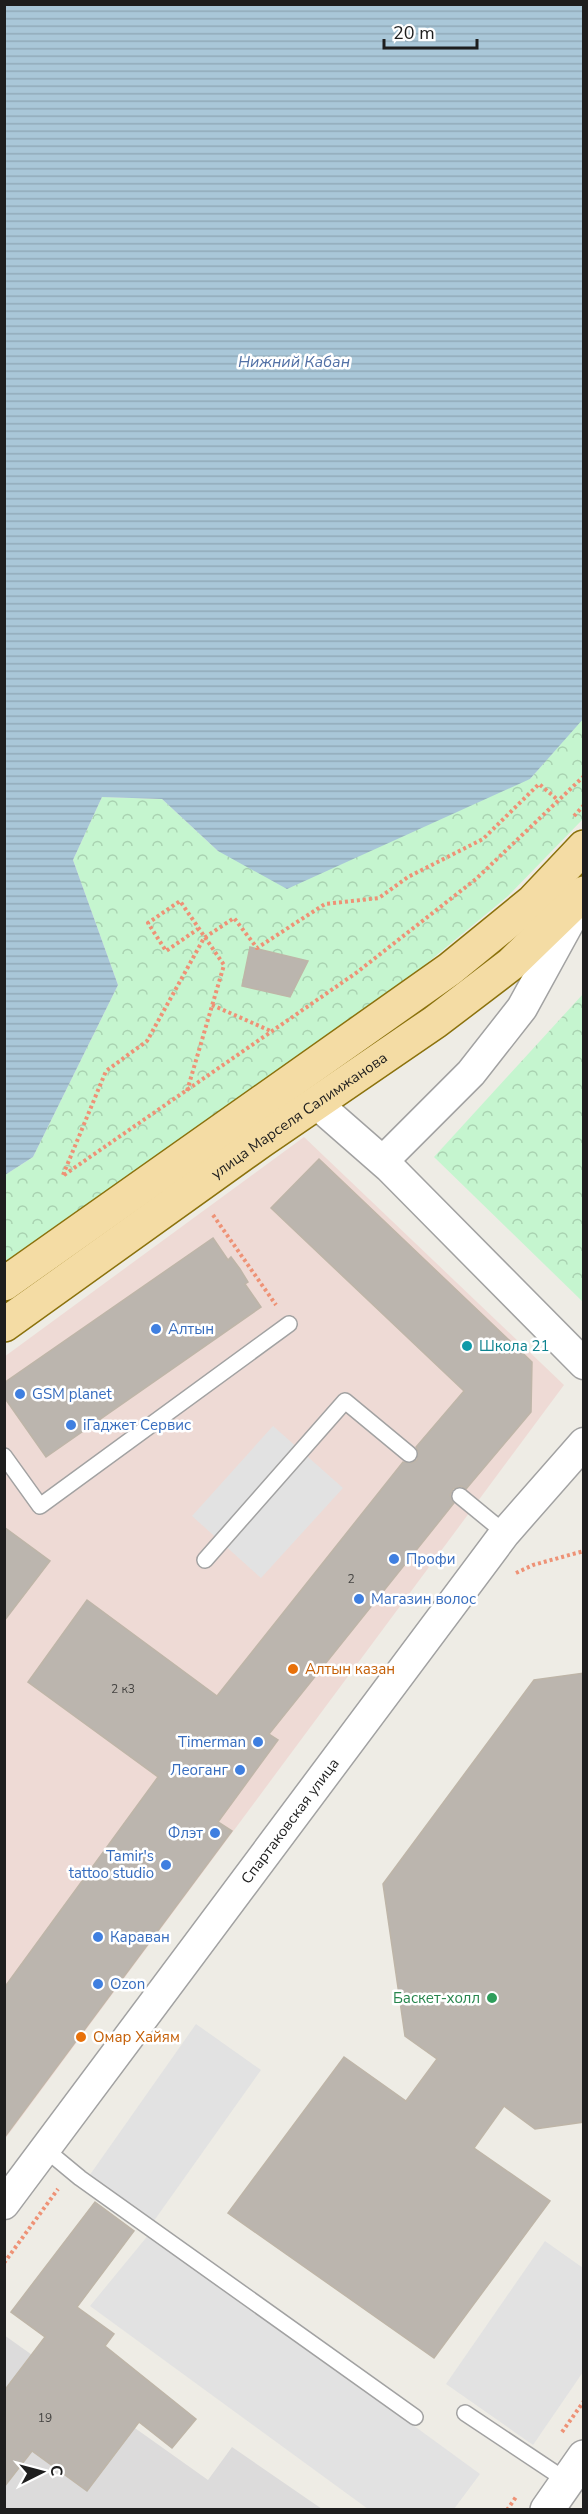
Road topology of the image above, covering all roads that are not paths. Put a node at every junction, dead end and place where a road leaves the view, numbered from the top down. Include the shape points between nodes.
1 (584, 848) edge
2 (584, 894) edge
3 (317, 1104) junction
4 (383, 1161) junction
5 (4, 1284) edge
6 (289, 1324) road end
7 (4, 1325) edge
8 (584, 1364) edge
9 (584, 1443) edge
10 (409, 1454) dead end
11 (4, 1456) edge
12 (460, 1496) dead end
13 (505, 1533) junction
14 (205, 1560) dead end
15 (45, 2149) junction
16 (4, 2204) edge
17 (465, 2413) dead end
18 (415, 2417) dead end
19 (575, 2469) edge
20 (548, 2510) edge

1 - 5 main road via 531,902 450,969
2 - 3 main road, улица Марселя Салимжанова via 511,964
2 - 4 street via 522,1008 471,1073
3 - 4 street
3 - 7 main road, улица Марселя Салимжанова
4 - 8 street
6 - 11 lane via 40,1506
9 - 13 street, Спартаковская улица
10 - 14 lane via 345,1401
12 - 13 lane
13 - 15 street, Спартаковская улица
15 - 16 street, Спартаковская улица
15 - 18 lane
17 - 19 lane
19 - 20 street

